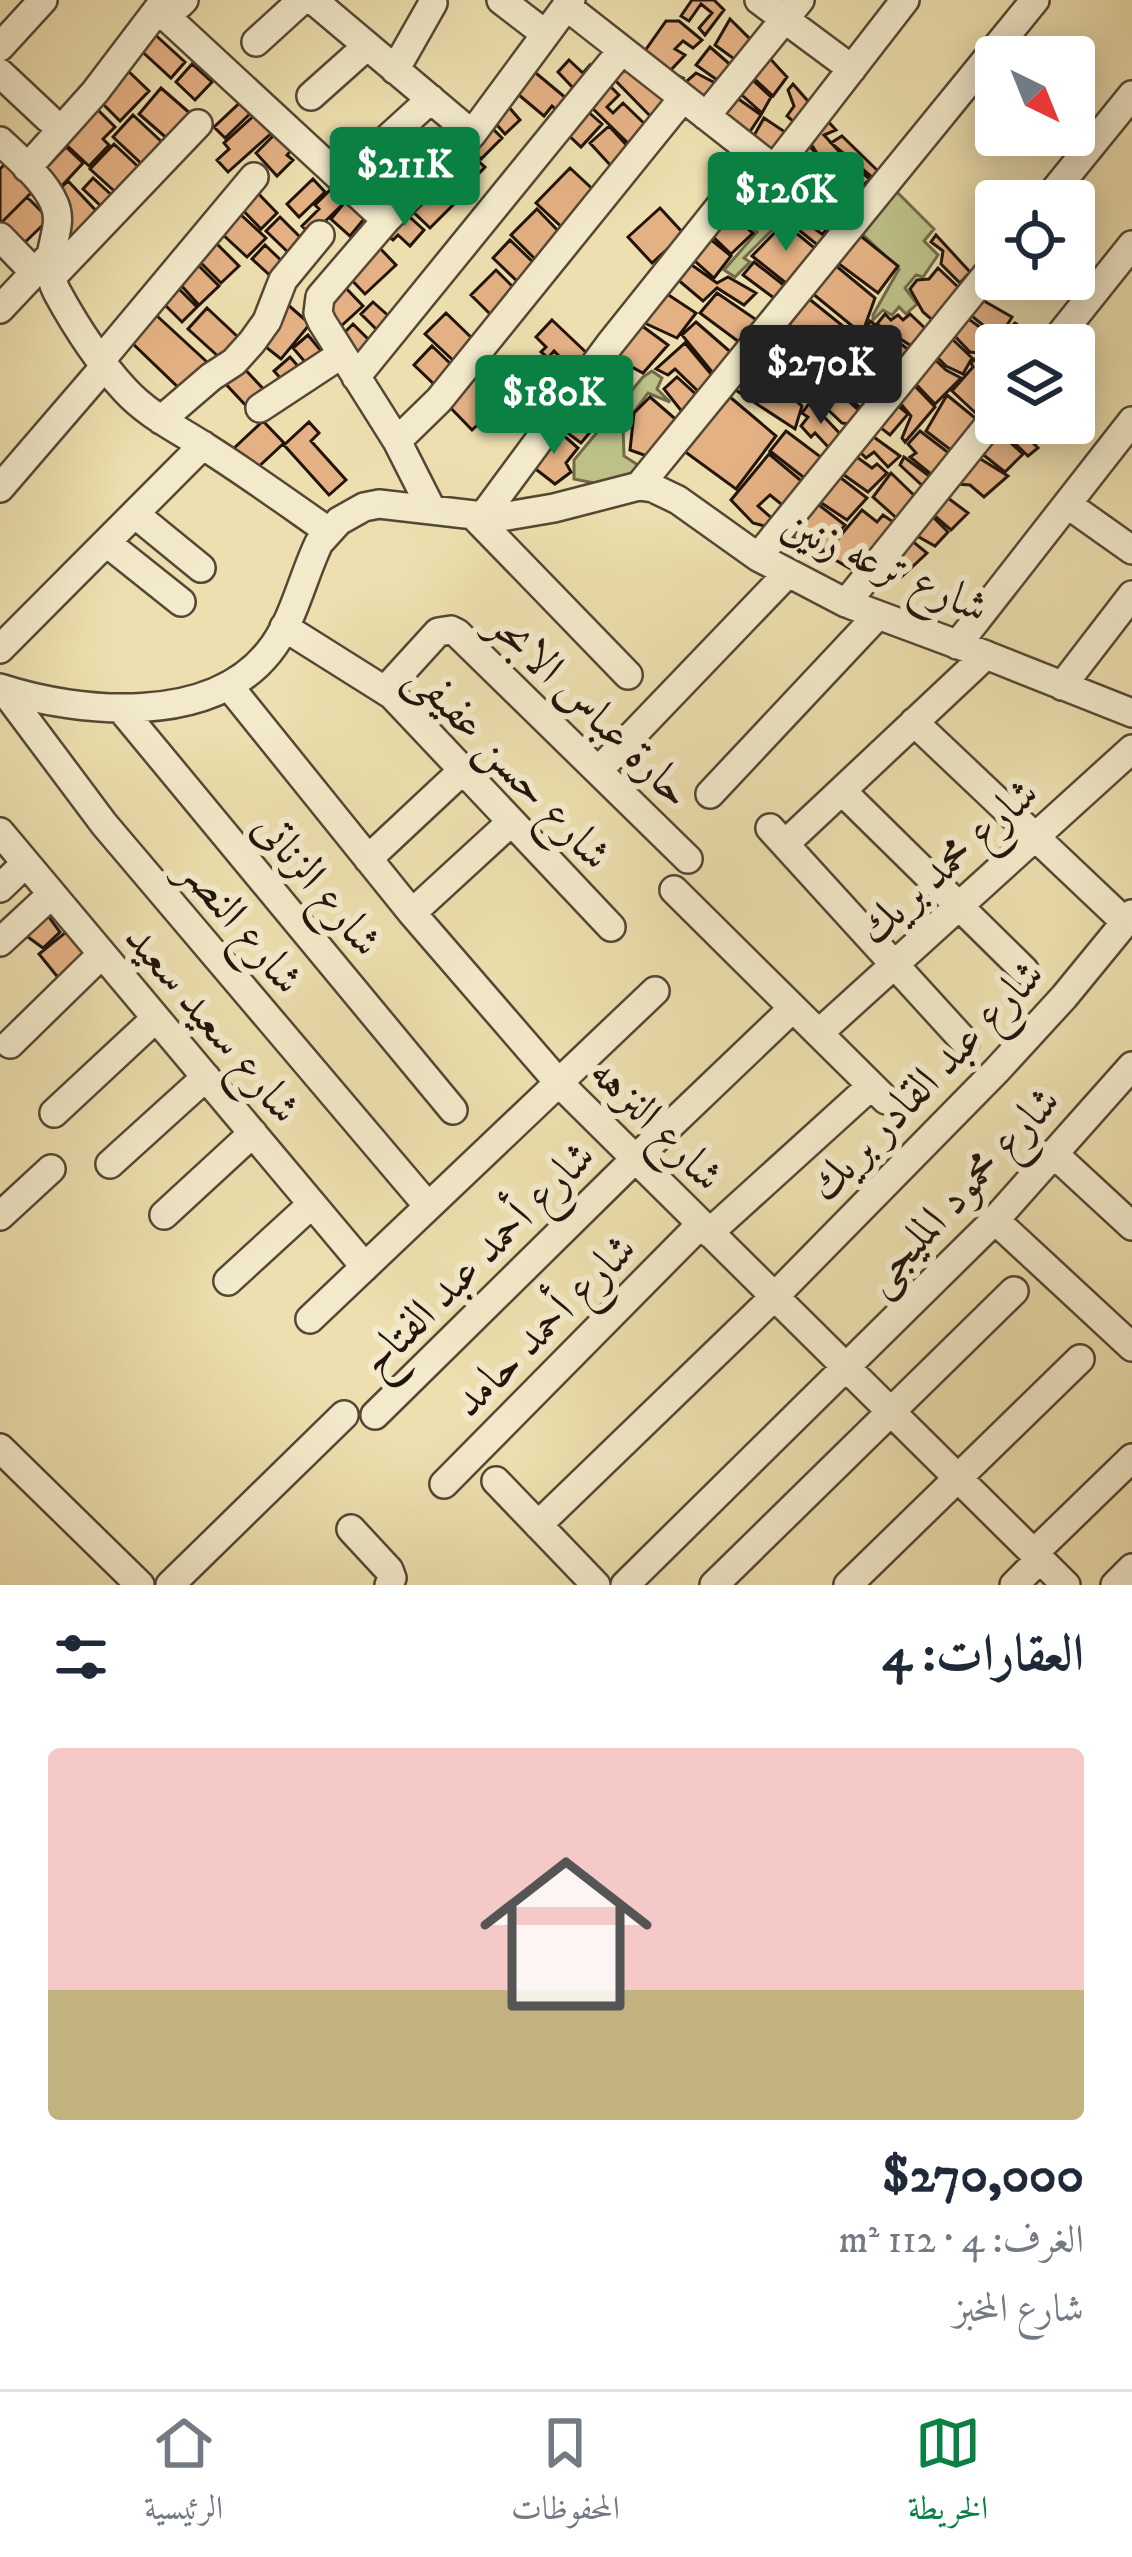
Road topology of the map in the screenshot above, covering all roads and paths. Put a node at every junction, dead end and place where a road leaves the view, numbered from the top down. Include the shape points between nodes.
1 (44, 0) edge
2 (302, 0) edge
3 (313, 0) edge
4 (500, 0) edge
5 (759, 0) edge
6 (905, 0) edge
7 (1035, 0) edge
8 (433, 3) dead end
9 (568, 3) edge
10 (171, 5) edge
11 (340, 9) edge
12 (792, 9) edge
13 (544, 33) junction
14 (256, 42) dead end
15 (367, 46) junction
16 (0, 47) edge
17 (622, 50) junction
18 (852, 69) junction
19 (395, 70) junction
20 (0, 73) edge
21 (1132, 95) edge
22 (311, 96) dead end
23 (683, 98) junction
24 (430, 99) junction
25 (706, 116) junction
26 (49, 119) dead end
27 (198, 124) dead end
28 (472, 134) junction
29 (0, 141) edge
30 (374, 150) dead end
31 (27, 168) junction
32 (774, 170) junction
33 (254, 177) dead end
34 (1063, 180) edge
35 (386, 220) junction
36 (320, 235) dead end
37 (0, 237) edge
38 (1132, 245) edge
39 (45, 269) junction
40 (975, 289) edge
41 (0, 309) edge
42 (1069, 324) edge
43 (103, 363) junction
44 (349, 365) junction
45 (260, 408) dead end
46 (160, 420) junction
47 (1130, 428) edge
48 (397, 441) junction
49 (975, 442) edge
50 (203, 445) junction
51 (639, 486) junction
52 (0, 488) edge
53 (1067, 504) junction
54 (432, 510) junction
55 (135, 514) junction
56 (478, 515) junction
57 (328, 531) junction
58 (107, 543) junction
59 (1132, 550) edge
60 (758, 557) junction
61 (201, 568) dead end
62 (788, 573) junction
63 (1132, 595) edge
64 (181, 602) dead end
65 (846, 603) junction
66 (878, 615) junction
67 (284, 627) junction
68 (957, 645) junction
69 (0, 649) edge
70 (986, 655) junction
71 (628, 675) dead end
72 (229, 686) junction
73 (1062, 686) junction
74 (2, 688) edge
75 (386, 689) junction
76 (121, 710) junction
77 (1132, 713) edge
78 (914, 722) junction
79 (1132, 749) edge
80 (598, 771) junction
81 (462, 772) junction
82 (842, 790) junction
83 (710, 794) dead end
84 (511, 823) junction
85 (0, 832) edge
86 (1035, 837) junction
87 (368, 859) junction
88 (688, 859) dead end
89 (26, 863) junction
90 (0, 887) edge
91 (674, 890) dead end
92 (52, 894) junction
93 (958, 906) junction
94 (412, 913) junction
95 (1128, 918) edge
96 (610, 927) dead end
97 (0, 942) edge
98 (102, 954) junction
99 (894, 964) junction
100 (1024, 970) dead end
101 (655, 991) dead end
102 (793, 1008) junction
103 (156, 1018) junction
104 (819, 1033) junction
105 (965, 1042) dead end
106 (10, 1044) dead end
107 (1132, 1066) edge
108 (206, 1077) junction
109 (559, 1084) junction
110 (1122, 1096) edge
111 (453, 1109) dead end
112 (53, 1113) dead end
113 (253, 1133) junction
114 (1054, 1154) junction
115 (635, 1159) junction
116 (110, 1164) dead end
117 (51, 1168) dead end
118 (312, 1204) junction
119 (428, 1206) junction
120 (164, 1215) dead end
121 (0, 1216) edge
122 (995, 1220) junction
123 (1132, 1226) edge
124 (705, 1228) junction
125 (364, 1267) junction
126 (228, 1281) dead end
127 (1014, 1291) dead end
128 (774, 1297) junction
129 (310, 1319) dead end
130 (1132, 1347) edge
131 (1080, 1359) dead end
132 (847, 1369) junction
133 (890, 1411) junction
134 (344, 1415) dead end
135 (375, 1415) dead end
136 (0, 1448) edge
137 (1132, 1458) edge
138 (958, 1478) junction
139 (496, 1481) dead end
140 (444, 1484) dead end
141 (538, 1525) junction
142 (351, 1529) dead end
143 (1037, 1556) junction
144 (1132, 1568) edge
145 (140, 1585) edge
146 (170, 1585) edge
147 (388, 1585) edge
148 (596, 1585) edge
149 (625, 1585) edge
150 (714, 1585) edge
151 (848, 1585) edge
152 (1014, 1585) edge
153 (1066, 1585) edge
154 (1115, 1585) edge

1 - 16 street
2 - 14 street
3 - 11 street
4 - 13 street
5 - 12 street
6 - 18 street
7 - 51 street
8 - 19 street
9 - 13 street
9 - 17 street
10 - 31 street
10 - 35 street
11 - 15 street
12 - 18 street
12 - 25 street
13 - 28 street
15 - 19 street
15 - 22 street
17 - 23 street
17 - 44 street
18 - 32 street
19 - 24 street
20 - 26 street
21 - 34 street
23 - 25 street
23 - 48 street via 439,400
24 - 28 street
24 - 30 street
25 - 32 street
27 - 39 street
28 - 35 street
29 - 31 street
31 - 39 street via 56,204
32 - 56 street via 738,199 610,344
33 - 43 street
35 - 44 street via 317,304
36 - 46 street via 283,280 252,342
37 - 39 street
38 - 42 street
39 - 41 street
39 - 43 street
40 - 60 street
43 - 46 street
43 - 52 street
44 - 45 street
44 - 48 street
46 - 50 street
47 - 53 street
48 - 54 street
49 - 65 street
50 - 55 street
50 - 57 street
51 - 56 street via 554,508
51 - 60 street, شارع ترعه زنين via 667,492
53 - 59 street
53 - 68 street
54 - 56 street
54 - 57 street via 379,504
55 - 58 street
55 - 61 street
56 - 71 street
57 - 67 street
58 - 64 street
58 - 69 street
60 - 62 street, شارع ترعه زنين
62 - 65 street, شارع ترعه زنين
62 - 80 street
63 - 73 street
65 - 66 street, شارع ترعه زنين
66 - 68 street, شارع ترعه زنين
66 - 83 street
67 - 72 street via 261,661
67 - 75 street, شارع حسن عفيفى
68 - 70 street, شارع ترعه زنين
70 - 73 street, شارع ترعه زنين
70 - 78 street
72 - 76 street
72 - 87 street, شارع النزهه
73 - 77 street, شارع ترعه زنين
74 - 76 street
74 - 119 street, شارع النصر via 104,824
75 - 80 street, حارة عباس الابحر via 438,632 451,630
75 - 81 street, شارع حسن عفيفى
76 - 111 street, شارع الزناتى
78 - 82 street
78 - 86 street
79 - 86 street, شارع محمد بريك
80 - 88 street, حارة عباس الابحر
81 - 84 street, شارع حسن عفيفى
81 - 87 street
82 - 93 street
82 - 99 street via 777,836
84 - 94 street
84 - 96 street, شارع حسن عفيفى
85 - 89 street, شارع سعيد سعيد
86 - 93 street, شارع محمد بريك
86 - 95 street
87 - 94 street, شارع النزهه
89 - 90 street
89 - 92 street, شارع سعيد سعيد
91 - 102 street
92 - 97 street
92 - 98 street, شارع سعيد سعيد
93 - 99 street, شارع محمد بريك
93 - 100 street
94 - 109 street, شارع النزهه
95 - 128 street, شارع عبد القادر بريك via 997,1070
98 - 103 street, شارع سعيد سعيد
98 - 106 street
99 - 104 street, شارع محمد بريك
99 - 105 street
101 - 109 street
102 - 104 street
102 - 115 street, شارع أحمد عبد الفتاح
103 - 108 street, شارع سعيد سعيد
103 - 112 street
104 - 124 street, شارع أحمد حامد via 879,1093
107 - 110 street, شارع محمود المليجى
108 - 113 street, شارع سعيد سعيد
108 - 116 street
109 - 115 street, شارع النزهه
109 - 119 street
110 - 114 street, شارع محمود المليجى
113 - 118 street, شارع سعيد سعيد
113 - 120 street
114 - 122 street, شارع محمود المليجى
114 - 123 street
115 - 124 street, شارع النزهه
115 - 135 street, شارع أحمد عبد الفتاح
117 - 121 street
118 - 125 street, شارع سعيد سعيد
118 - 126 street
119 - 125 street
122 - 130 street
122 - 132 street, شارع محمود المليجى
124 - 128 street, شارع النزهه
124 - 140 street, شارع أحمد حامد
125 - 129 street
127 - 133 street
128 - 132 street, شارع النزهه
128 - 141 street, شارع عبد القادر بريك
131 - 138 street
132 - 133 street, شارع النزهه
132 - 149 street, شارع محمود المليجى
133 - 138 street, شارع النزهه
133 - 150 street
134 - 146 street
136 - 145 street
137 - 143 street
138 - 143 street, شارع النزهه
138 - 151 street
139 - 141 street
141 - 148 street
142 - 147 street via 389,1570
143 - 152 street
143 - 153 street, شارع النزهه
144 - 154 street

